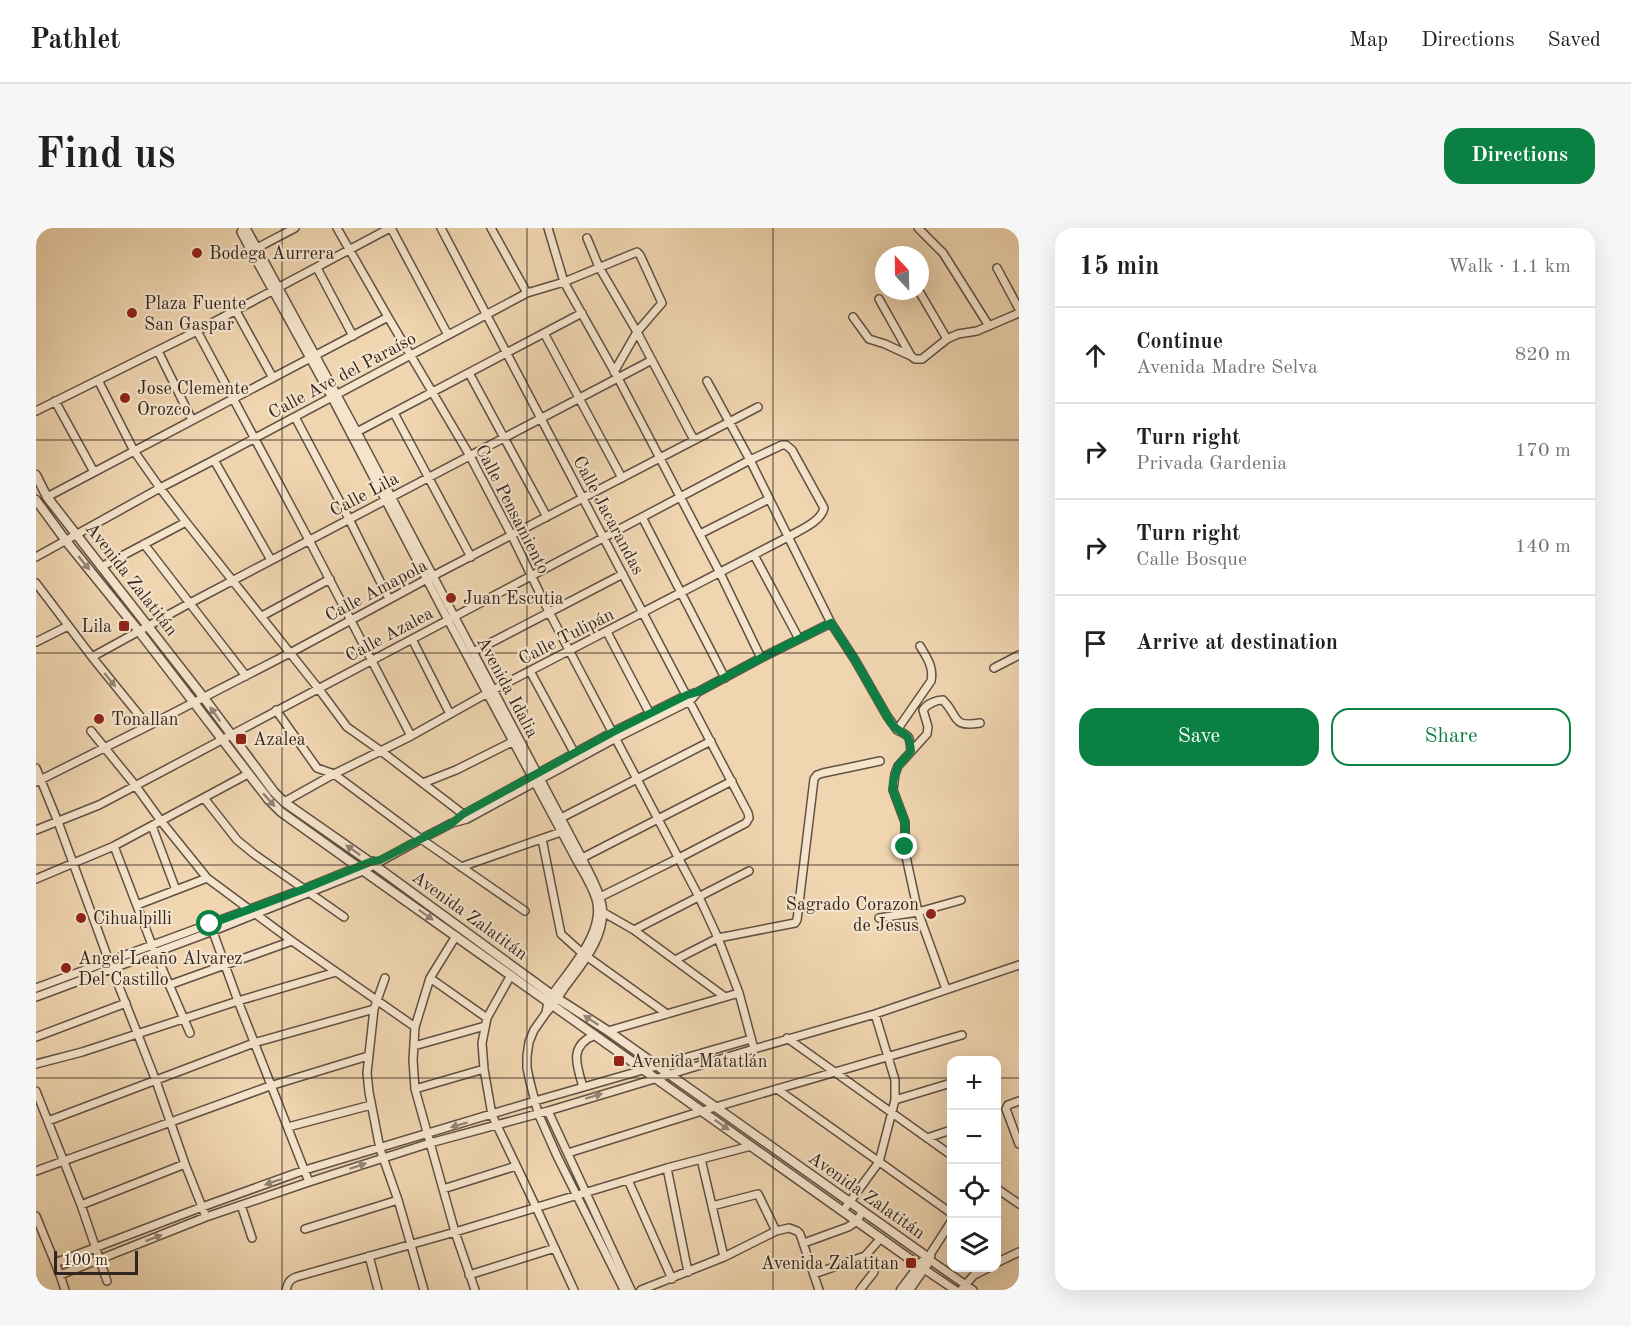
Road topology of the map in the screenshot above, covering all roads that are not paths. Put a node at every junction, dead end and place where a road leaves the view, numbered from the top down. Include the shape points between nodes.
1 (337, 228) edge
2 (391, 228) edge
3 (441, 228) edge
4 (491, 228) edge
5 (548, 228) edge
6 (918, 228) edge
7 (293, 229) edge
8 (587, 238) dead end
9 (350, 250) junction
10 (599, 267) junction
11 (317, 268) junction
12 (997, 268) dead end
13 (564, 282) junction
14 (276, 289) junction
15 (527, 293) junction
16 (880, 300) edge
17 (924, 300) edge
18 (236, 311) junction
19 (1019, 311) edge
20 (582, 313) junction
21 (487, 314) junction
22 (388, 317) junction
23 (853, 317) dead end
24 (989, 326) junction
25 (197, 331) junction
26 (637, 332) junction
27 (544, 333) junction
28 (448, 335) junction
29 (353, 336) junction
30 (947, 339) junction
31 (158, 351) junction
32 (507, 352) junction
33 (410, 356) junction
34 (313, 357) junction
35 (913, 358) junction
36 (652, 360) junction
37 (469, 373) junction
38 (616, 375) junction
39 (273, 378) junction
40 (98, 380) junction
41 (706, 381) dead end
42 (432, 392) junction
43 (334, 396) junction
44 (233, 398) junction
45 (579, 398) junction
46 (55, 401) junction
47 (758, 407) dead end
48 (36, 411) edge
49 (394, 412) junction
50 (296, 417) junction
51 (541, 418) junction
52 (192, 420) junction
53 (729, 422) junction
54 (354, 433) junction
55 (504, 438) junction
56 (254, 439) junction
57 (694, 440) junction
58 (134, 450) junction
59 (470, 456) junction
60 (659, 458) junction
61 (214, 460) junction
62 (750, 460) junction
63 (94, 472) junction
64 (36, 475) edge
65 (429, 477) junction
66 (622, 478) junction
67 (160, 488) junction
68 (680, 496) junction
69 (47, 497) junction
70 (388, 498) junction
71 (583, 498) junction
72 (769, 499) junction
73 (37, 502) edge
74 (824, 508) joint
75 (547, 517) junction
76 (642, 517) junction
77 (349, 519) junction
78 (186, 522) junction
79 (76, 534) junction
80 (700, 534) junction
81 (512, 536) junction
82 (788, 537) junction
83 (604, 538) junction
84 (309, 540) junction
85 (66, 541) junction
86 (144, 544) junction
87 (754, 555) junction
88 (471, 556) junction
89 (36, 557) edge
90 (271, 560) junction
91 (101, 567) junction
92 (720, 573) junction
93 (623, 574) junction
94 (532, 576) junction
95 (429, 578) junction
96 (330, 579) junction
97 (233, 580) junction
98 (36, 584) edge
99 (682, 593) junction
100 (389, 599) junction
101 (190, 603) junction
102 (549, 612) junction
103 (644, 613) junction
104 (262, 616) junction
105 (451, 618) junction
106 (350, 620) junction
107 (831, 623) junction
108 (147, 625) junction
109 (68, 626) junction
110 (138, 630) junction
111 (607, 632) junction
112 (412, 639) junction
113 (799, 639) junction
114 (36, 642) edge
115 (920, 646) dead end
116 (570, 651) junction
117 (473, 652) junction
118 (290, 653) junction
119 (1019, 655) edge
120 (92, 657) junction
121 (761, 658) junction
122 (372, 661) junction
123 (994, 668) dead end
124 (531, 671) junction
125 (246, 676) junction
126 (725, 678) junction
127 (318, 688) junction
128 (490, 692) junction
129 (204, 698) junction
130 (688, 698) junction
131 (194, 703) junction
132 (276, 710) junction
133 (450, 714) junction
134 (650, 714) junction
135 (980, 723) dead end
136 (148, 726) junction
137 (897, 730) junction
138 (91, 731) dead end
139 (614, 735) junction
140 (411, 736) junction
141 (226, 737) junction
142 (516, 740) junction
143 (711, 741) junction
144 (105, 748) junction
145 (381, 751) junction
146 (911, 751) junction
147 (575, 754) junction
148 (880, 761) dead end
149 (36, 768) edge
150 (317, 768) junction
151 (248, 774) junction
152 (334, 774) junction
153 (536, 778) junction
154 (637, 779) junction
155 (732, 780) junction
156 (39, 781) edge
157 (321, 782) junction
158 (423, 783) junction
159 (135, 785) junction
160 (204, 798) junction
161 (284, 802) junction
162 (465, 817) junction
163 (658, 819) junction
164 (558, 820) junction
165 (161, 821) junction
166 (58, 822) junction
167 (152, 826) junction
168 (36, 830) edge
169 (561, 832) junction
170 (421, 839) junction
171 (542, 839) junction
172 (114, 846) junction
173 (582, 858) junction
174 (679, 858) junction
175 (375, 862) junction
176 (74, 864) junction
177 (461, 867) junction
178 (360, 869) junction
179 (749, 871) dead end
180 (207, 878) junction
181 (36, 879) edge
182 (176, 890) junction
183 (307, 891) junction
184 (699, 897) junction
185 (598, 898) junction
186 (961, 900) dead end
187 (137, 905) junction
188 (249, 909) junction
189 (600, 910) junction
190 (525, 911) dead end
191 (918, 912) junction
192 (256, 914) junction
193 (344, 917) dead end
194 (879, 918) dead end
195 (211, 927) junction
196 (634, 930) junction
197 (456, 936) junction
198 (718, 938) junction
199 (292, 941) junction
200 (152, 945) junction
201 (156, 953) junction
202 (584, 955) junction
203 (675, 960) junction
204 (109, 961) junction
205 (225, 964) junction
206 (1019, 965) edge
207 (112, 969) junction
208 (336, 972) junction
209 (511, 975) junction
210 (385, 978) dead end
211 (430, 978) junction
212 (169, 985) junction
213 (36, 988) edge
214 (946, 989) junction
215 (740, 993) junction
216 (36, 997) edge
217 (725, 997) junction
218 (377, 1000) junction
219 (553, 1000) junction
220 (238, 1001) junction
221 (126, 1003) junction
222 (374, 1009) junction
223 (668, 1014) junction
224 (875, 1014) junction
225 (184, 1020) junction
226 (486, 1022) junction
227 (415, 1026) junction
228 (608, 1031) junction
229 (190, 1033) dead end
230 (138, 1035) junction
231 (595, 1035) junction
232 (962, 1035) dead end
233 (36, 1037) edge
234 (787, 1038) junction
235 (752, 1039) junction
236 (254, 1043) junction
237 (414, 1046) junction
238 (754, 1049) junction
239 (368, 1056) junction
240 (888, 1056) junction
241 (36, 1064) edge
242 (657, 1066) junction
243 (484, 1069) junction
244 (644, 1070) junction
245 (834, 1072) junction
246 (668, 1074) junction
247 (655, 1078) junction
248 (156, 1081) junction
249 (947, 1084) edge
250 (270, 1086) junction
251 (583, 1088) junction
252 (415, 1089) junction
253 (777, 1089) junction
254 (36, 1092) edge
255 (895, 1100) junction
256 (535, 1101) junction
257 (1019, 1101) edge
258 (371, 1105) junction
259 (715, 1107) junction
260 (548, 1111) junction
261 (702, 1111) junction
262 (538, 1113) junction
263 (892, 1113) junction
264 (492, 1115) junction
265 (48, 1121) junction
266 (170, 1123) junction
267 (495, 1125) junction
268 (288, 1127) junction
269 (947, 1131) edge
270 (427, 1134) junction
271 (927, 1138) junction
272 (430, 1143) junction
273 (1019, 1144) edge
274 (751, 1146) junction
275 (380, 1149) junction
276 (947, 1152) edge
277 (568, 1153) junction
278 (383, 1158) junction
279 (701, 1159) junction
280 (64, 1161) junction
281 (879, 1162) junction
282 (185, 1164) junction
283 (516, 1166) junction
284 (667, 1168) junction
285 (305, 1170) junction
286 (36, 1171) edge
287 (628, 1180) junction
288 (309, 1182) junction
289 (443, 1189) junction
290 (1001, 1190) edge
291 (585, 1193) junction
292 (577, 1196) junction
293 (1015, 1197) edge
294 (398, 1200) junction
295 (849, 1202) junction
296 (1019, 1204) edge
297 (81, 1205) junction
298 (241, 1205) junction
299 (712, 1206) junction
300 (202, 1207) junction
301 (536, 1207) junction
302 (947, 1210) edge
303 (843, 1211) junction
304 (862, 1212) junction
305 (36, 1216) edge
306 (206, 1217) junction
307 (857, 1221) junction
308 (947, 1228) edge
309 (305, 1229) dead end
310 (776, 1231) junction
311 (455, 1232) junction
312 (252, 1238) dead end
313 (881, 1238) junction
314 (804, 1243) junction
315 (411, 1244) junction
316 (95, 1247) junction
317 (555, 1248) junction
318 (1019, 1252) edge
319 (369, 1256) junction
320 (929, 1256) junction
321 (724, 1257) junction
322 (99, 1259) junction
323 (1001, 1261) edge
324 (55, 1263) junction
325 (922, 1267) junction
326 (688, 1272) junction
327 (874, 1272) dead end
328 (980, 1272) edge
329 (814, 1274) junction
330 (60, 1275) junction
331 (470, 1275) junction
332 (672, 1279) junction
333 (107, 1281) dead end
334 (657, 1287) edge
335 (963, 1287) edge
336 (65, 1290) edge
337 (286, 1290) edge
338 (378, 1290) edge
339 (424, 1290) edge
340 (475, 1290) edge
341 (574, 1290) edge
342 (624, 1290) edge
343 (631, 1290) edge
344 (641, 1290) edge
345 (819, 1290) edge
346 (860, 1290) edge
347 (901, 1290) edge
348 (909, 1290) edge
349 (955, 1290) edge
350 (973, 1290) edge

1 - 9 street, Calle Pensamiento
2 - 9 street
2 - 28 street
3 - 21 street, Calle Jacarandas
4 - 15 street
5 - 13 street
6 - 24 street via 943,253
7 - 14 street, Avenida Idalia via 254,249
8 - 10 street
9 - 11 street
9 - 22 street, Calle Pensamiento
10 - 13 street, Calle Ave del Paraíso
10 - 26 street
10 - 26 street, Calle Ave del Paraíso via 637,252 640,255 662,303
11 - 14 street
11 - 29 street
12 - 19 street
13 - 15 street, Calle Ave del Paraíso
13 - 20 street
14 - 18 street
14 - 34 street, Avenida Idalia
15 - 21 street, Calle Ave del Paraíso
16 - 35 street
17 - 30 street
18 - 25 street
18 - 39 street
19 - 24 street
20 - 27 street
20 - 38 street
21 - 28 street, Calle Ave del Paraíso
21 - 32 street, Calle Jacarandas
22 - 29 street
22 - 33 street, Calle Pensamiento
23 - 35 street via 869,339
24 - 30 street
25 - 31 street
25 - 44 street
26 - 36 street
26 - 38 street
27 - 32 street
27 - 45 street
28 - 33 street, Calle Ave del Paraíso
29 - 34 street
30 - 35 street via 922,359
31 - 40 street
31 - 52 street
32 - 37 street
32 - 51 street, Calle Jacarandas
33 - 42 street, Calle Pensamiento
33 - 43 street, Calle Ave del Paraíso
34 - 39 street
34 - 43 street, Avenida Idalia
36 - 38 street, Calle Lila
36 - 57 street
37 - 42 street
37 - 55 street
38 - 45 street, Calle Lila
38 - 60 street
39 - 44 street
40 - 46 street
40 - 58 street
41 - 53 street
42 - 49 street
42 - 59 street, Calle Pensamiento
43 - 50 street, Calle Ave del Paraíso
43 - 54 street, Avenida Idalia
44 - 52 street
44 - 56 street
45 - 51 street, Calle Lila
45 - 66 street
46 - 48 street
46 - 63 street
47 - 53 street, Calle Amapola
49 - 54 street
49 - 65 street
50 - 56 street, Calle Ave del Paraíso
50 - 77 street
51 - 55 street, Calle Lila
51 - 71 street, Calle Jacarandas
52 - 58 street
53 - 57 street, Calle Amapola
53 - 62 street
54 - 70 street, Avenida Idalia
55 - 59 street, Calle Lila
55 - 75 street
56 - 61 street, Calle Ave del Paraíso
56 - 84 street
57 - 60 street, Calle Amapola
58 - 63 street
58 - 67 street
59 - 65 street, Calle Lila
59 - 81 street, Calle Pensamiento
60 - 66 street, Calle Amapola
60 - 68 street
61 - 67 street, Calle Ave del Paraíso
61 - 90 street
62 - 68 street, Calle Azalea
62 - 72 street
62 - 74 street, Calle Azalea via 786,445
63 - 69 street
64 - 69 street, Avenida Zalatitán
65 - 70 street, Calle Lila
65 - 88 street
66 - 71 street, Calle Amapola
67 - 78 street
67 - 79 street, Calle Ave del Paraíso
68 - 76 street, Calle Azalea
68 - 80 street
69 - 79 street, Avenida Zalatitán
70 - 77 street, Calle Lila
70 - 95 street, Avenida Idalia
71 - 75 street, Calle Amapola
71 - 83 street, Calle Jacarandas
72 - 80 street
72 - 82 street
73 - 85 street, Avenida Zalatitán
74 - 82 street, Calle Tulipán via 816,520
75 - 81 street, Calle Amapola
76 - 83 street, Calle Azalea
76 - 99 street
77 - 84 street, Calle Lila
77 - 100 street
78 - 86 street
78 - 97 street
79 - 85 street, Calle Ave del Paraíso
79 - 91 street, Avenida Zalatitán
80 - 92 street
81 - 88 street, Calle Amapola
81 - 94 street, Calle Pensamiento
82 - 87 street, Calle Tulipán
82 - 107 street
83 - 93 street, Calle Jacarandas
83 - 94 street, Calle Azalea
84 - 90 street, Calle Lila
84 - 96 street
85 - 89 street, Calle Ave del Paraíso
85 -> 110 street, Avenida Zalatitán
86 - 91 street
86 - 101 street
87 - 92 street, Calle Tulipán
87 - 113 street
88 - 95 street, Calle Amapola
90 - 97 street, Calle Lila
91 - 108 street, Avenida Zalatitán
92 - 99 street, Calle Tulipán
92 - 121 street
93 - 102 street
93 - 103 street, Calle Jacarandas
94 - 102 street, Calle Pensamiento
94 - 105 street, Calle Azalea
95 - 100 street, Calle Amapola
95 - 105 street, Avenida Idalia
96 - 104 street
96 - 106 street
97 - 101 street, Calle Lila
97 - 104 street
98 - 109 street
99 - 103 street, Calle Tulipán
99 - 126 street
100 - 106 street, Calle Amapola
101 - 108 street, Calle Lila
101 - 125 street
102 - 116 street, Calle Pensamiento
102 - 117 street
103 - 111 street, Calle Tulipán
103 - 130 street, Calle Jacarandas
104 - 118 street
105 - 112 street, Calle Azalea
105 - 117 street, Avenida Idalia
105 - 128 street, Avenida Idalia
106 - 118 street, Calle Amapola
106 - 122 street
107 - 113 street
107 - 137 street
108 - 110 street, Calle Lila
108 - 129 street, Avenida Zalatitán
109 - 114 street
109 - 120 street
110 - 120 street, Calle Lila
110 - 131 street, Avenida Zalatitán
111 - 116 street, Calle Tulipán
111 - 134 street
112 - 122 street, Calle Azalea
112 - 133 street
113 - 121 street
115 - 137 street via 932,667 931,681
116 - 124 street, Calle Tulipán
116 - 139 street, Calle Pensamiento
117 - 128 street, Avenida Idalia
118 - 125 street, Calle Amapola
118 - 127 street
119 - 123 street
120 -> 136 street
121 - 126 street
122 - 127 street, Calle Azalea
122 - 140 street
124 - 128 street, Calle Tulipán
124 - 147 street
125 - 129 street, Calle Amapola
126 - 130 street
127 - 132 street, Calle Azalea
127 - 145 street via 347,727
128 - 133 street, Calle Tulipán
128 - 142 street, Avenida Idalia
129 - 131 street, Calle Amapola
141 -> 129 street, Avenida Zalatitán
130 - 134 street
130 - 139 street
130 - 143 street, Calle Jacarandas
131 - 136 street, Calle Amapola
131 - 141 street, Avenida Zalatitán
132 - 141 street, Calle Azalea
132 - 150 street
133 - 140 street, Calle Tulipán
134 - 139 street
135 - 146 street via 959,722 946,703 939,700 925,706 928,731
136 - 144 street, Calle Amapola
137 - 146 street via 908,735
138 - 144 street
139 - 147 street
139 - 153 street
139 - 154 street, Calle Pensamiento
140 - 145 street, Calle Tulipán
141 - 151 street, Avenida Zalatitán
141 - 159 street, Calle Azalea
141 - 161 street, Avenida Zalatitán
142 - 153 street, Avenida Idalia
142 - 158 street
143 - 154 street
143 - 155 street, Calle Jacarandas
144 - 156 street, Calle Amapola
144 - 159 street
145 - 152 street, Calle Tulipán
145 - 158 street
146 - 191 street via 898,766 893,790 905,822 905,852
147 - 153 street
148 - 198 street via 823,773 814,779 795,923
149 - 156 street
150 - 152 street
150 - 157 street
151 - 160 street
151 -> 178 street, Avenida Zalatitán via 281,812
152 - 157 street, Calle Tulipán
152 - 170 street
153 - 162 street
153 - 164 street, Avenida Idalia
154 - 163 street, Calle Pensamiento
154 - 164 street
155 - 163 street
155 - 174 street, Calle Jacarandas via 748,813 746,823
156 - 166 street
157 - 161 street, Calle Tulipán
158 - 162 street
159 - 165 street
159 - 166 street, Calle Azalea
160 - 165 street
160 - 183 street via 237,840
175 -> 161 street, Avenida Zalatitán
162 - 170 street
163 - 173 street
163 - 174 street, Calle Pensamiento
164 - 169 street, Avenida Idalia
164 - 173 street, Avenida Idalia
165 - 167 street
165 - 180 street
166 - 168 street, Calle Azalea
166 - 176 street
167 - 172 street
167 - 182 street
169 - 171 street
169 - 185 street, Avenida Idalia
170 - 175 street
170 - 177 street
171 - 177 street
171 - 202 street via 561,934
172 - 176 street
172 - 187 street
173 - 185 street, Avenida Idalia
174 - 184 street, Calle Pensamiento
174 - 185 street
175 - 178 street
175 - 219 street, Avenida Zalatitán
176 - 181 street
176 - 204 street
177 - 190 street
178 - 183 street
178 -> 197 street, Avenida Zalatitán
179 - 184 street
180 - 182 street
180 - 188 street
182 - 187 street
183 - 188 street
183 - 192 street
183 - 193 street
184 - 196 street
184 - 198 street, Calle Pensamiento
185 - 189 street, Avenida Idalia
186 - 191 street
187 - 200 street
188 - 192 street
188 - 195 street
189 - 196 street
189 - 202 street, Avenida Idalia via 600,930
191 - 194 street
191 - 214 street
192 - 195 street
192 - 199 street
195 - 200 street
195 - 201 street
195 - 205 street
196 - 203 street
197 - 209 street, Avenida Zalatitán
197 - 211 street
198 - 203 street
198 - 215 street, Calle Pensamiento
199 - 205 street
199 - 208 street
200 - 201 street
200 - 204 street
201 - 207 street
201 - 212 street
202 - 219 street, Avenida Idalia
202 - 223 street
203 - 217 street
204 - 207 street
204 - 213 street
205 - 212 street
205 - 220 street
206 - 214 street
207 - 216 street
207 - 221 street
208 - 218 street
208 - 220 street
209 - 219 street, Avenida Zalatitán
209 - 226 street
210 - 218 street
211 - 226 street
211 - 227 street
212 - 225 street
214 - 224 street
215 - 217 street
215 - 235 street, Calle Pensamiento
217 - 223 street
218 - 222 street
218 - 227 street
228 -> 219 street, Avenida Zalatitán
219 - 231 street, Avenida Zalatitán
219 - 256 street via 534,1029 526,1056
220 - 225 street
220 - 236 street
221 - 230 street
221 - 233 street
222 - 236 street
222 - 239 street
223 - 228 street
224 - 234 street
224 - 240 street
225 - 229 street
225 - 230 street
226 - 237 street
226 - 243 street via 482,1043
227 - 237 street
228 - 242 street, Avenida Zalatitán
230 - 241 street
230 - 248 street
231 - 244 street, Avenida Zalatitán
231 - 251 street via 583,1042 576,1054
232 - 240 street
234 - 238 street
234 - 245 street
235 - 238 street, Calle Pensamiento
235 - 242 street
236 - 248 street
236 - 250 street
237 - 252 street
238 - 246 street
239 - 250 street
239 - 258 street
240 - 245 street
240 - 255 street via 895,1080
242 - 244 street
242 - 246 street, Avenida Zalatitán
243 - 252 street
243 - 264 street
244 - 247 street, Avenida Zalatitán
244 - 251 street
245 - 253 street
245 - 263 street
246 - 247 street
246 - 259 street, Avenida Zalatitán
260 -> 247 street
247 - 261 street, Avenida Zalatitán
248 - 265 street
248 - 266 street
249 - 255 street
250 - 266 street
250 - 268 street
251 - 256 street
252 - 270 street
253 - 259 street
253 - 281 street
254 - 265 street
255 - 263 street
256 - 262 street
256 - 264 street
257 - 273 street via 1006,1108
258 - 268 street
258 - 275 street
259 - 261 street
259 - 295 street, Avenida Zalatitán
260 - 262 street
260 - 277 street
261 -> 274 street, Avenida Zalatitán
261 - 277 street
262 - 267 street
262 - 292 street
263 - 271 street
263 - 281 street
264 - 267 street
264 -> 270 street
265 - 280 street
266 - 280 street
266 - 282 street
267 - 272 street
267 - 283 street
268 - 285 street
269 - 271 street
270 - 272 street
270 - 275 street
271 - 276 street
272 - 278 street
272 - 289 street
274 - 279 street
274 - 303 street, Avenida Zalatitán
275 - 278 street
275 - 285 street
277 - 291 street
288 -> 278 street
278 - 294 street
279 - 284 street
279 - 299 street
280 - 286 street
280 - 297 street
281 - 295 street
281 - 302 street
282 - 297 street
282 - 300 street
283 - 289 street
283 - 301 street
284 - 287 street
284 - 326 street
285 - 288 street
285 -> 300 street
287 - 291 street
287 - 332 street
288 - 298 street
289 - 311 street
290 - 293 street
291 - 292 street
291 - 343 street
292 - 301 street
292 - 342 street
293 - 296 street
294 - 309 street
294 - 315 street
295 - 303 street
295 - 304 street, Avenida Zalatitán
297 - 316 street
298 - 306 street
298 - 312 street
299 - 310 street via 758,1194
299 - 321 street
300 - 306 street
300 - 316 street
301 - 311 street
301 - 317 street
303 - 307 street, Avenida Zalatitán
304 - 307 street
304 - 320 street, Avenida Zalatitán
305 - 324 street
322 -> 306 street
307 - 313 street, Avenida Zalatitán
307 - 314 street
308 - 320 street
310 - 314 street via 794,1229
310 - 321 street
311 - 315 street
311 - 331 street
313 - 325 street, Avenida Zalatitán
313 - 329 street via 865,1256
314 - 329 street
315 - 319 street
315 - 339 street
316 - 322 street
316 - 324 street
317 - 331 street
317 - 341 street
318 - 323 street
319 - 337 street via 291,1279
319 - 338 street
320 - 325 street
320 - 335 street, Avenida Zalatitán
321 - 326 street
322 - 330 street
322 - 333 street
324 - 330 street
325 - 347 street
325 - 348 street
325 - 349 street, Avenida Zalatitán
326 - 332 street
327 - 346 street
328 - 335 street
329 - 345 street
330 - 336 street
331 - 340 street
332 - 334 street
334 - 344 street
335 - 350 street, Avenida Zalatitán

